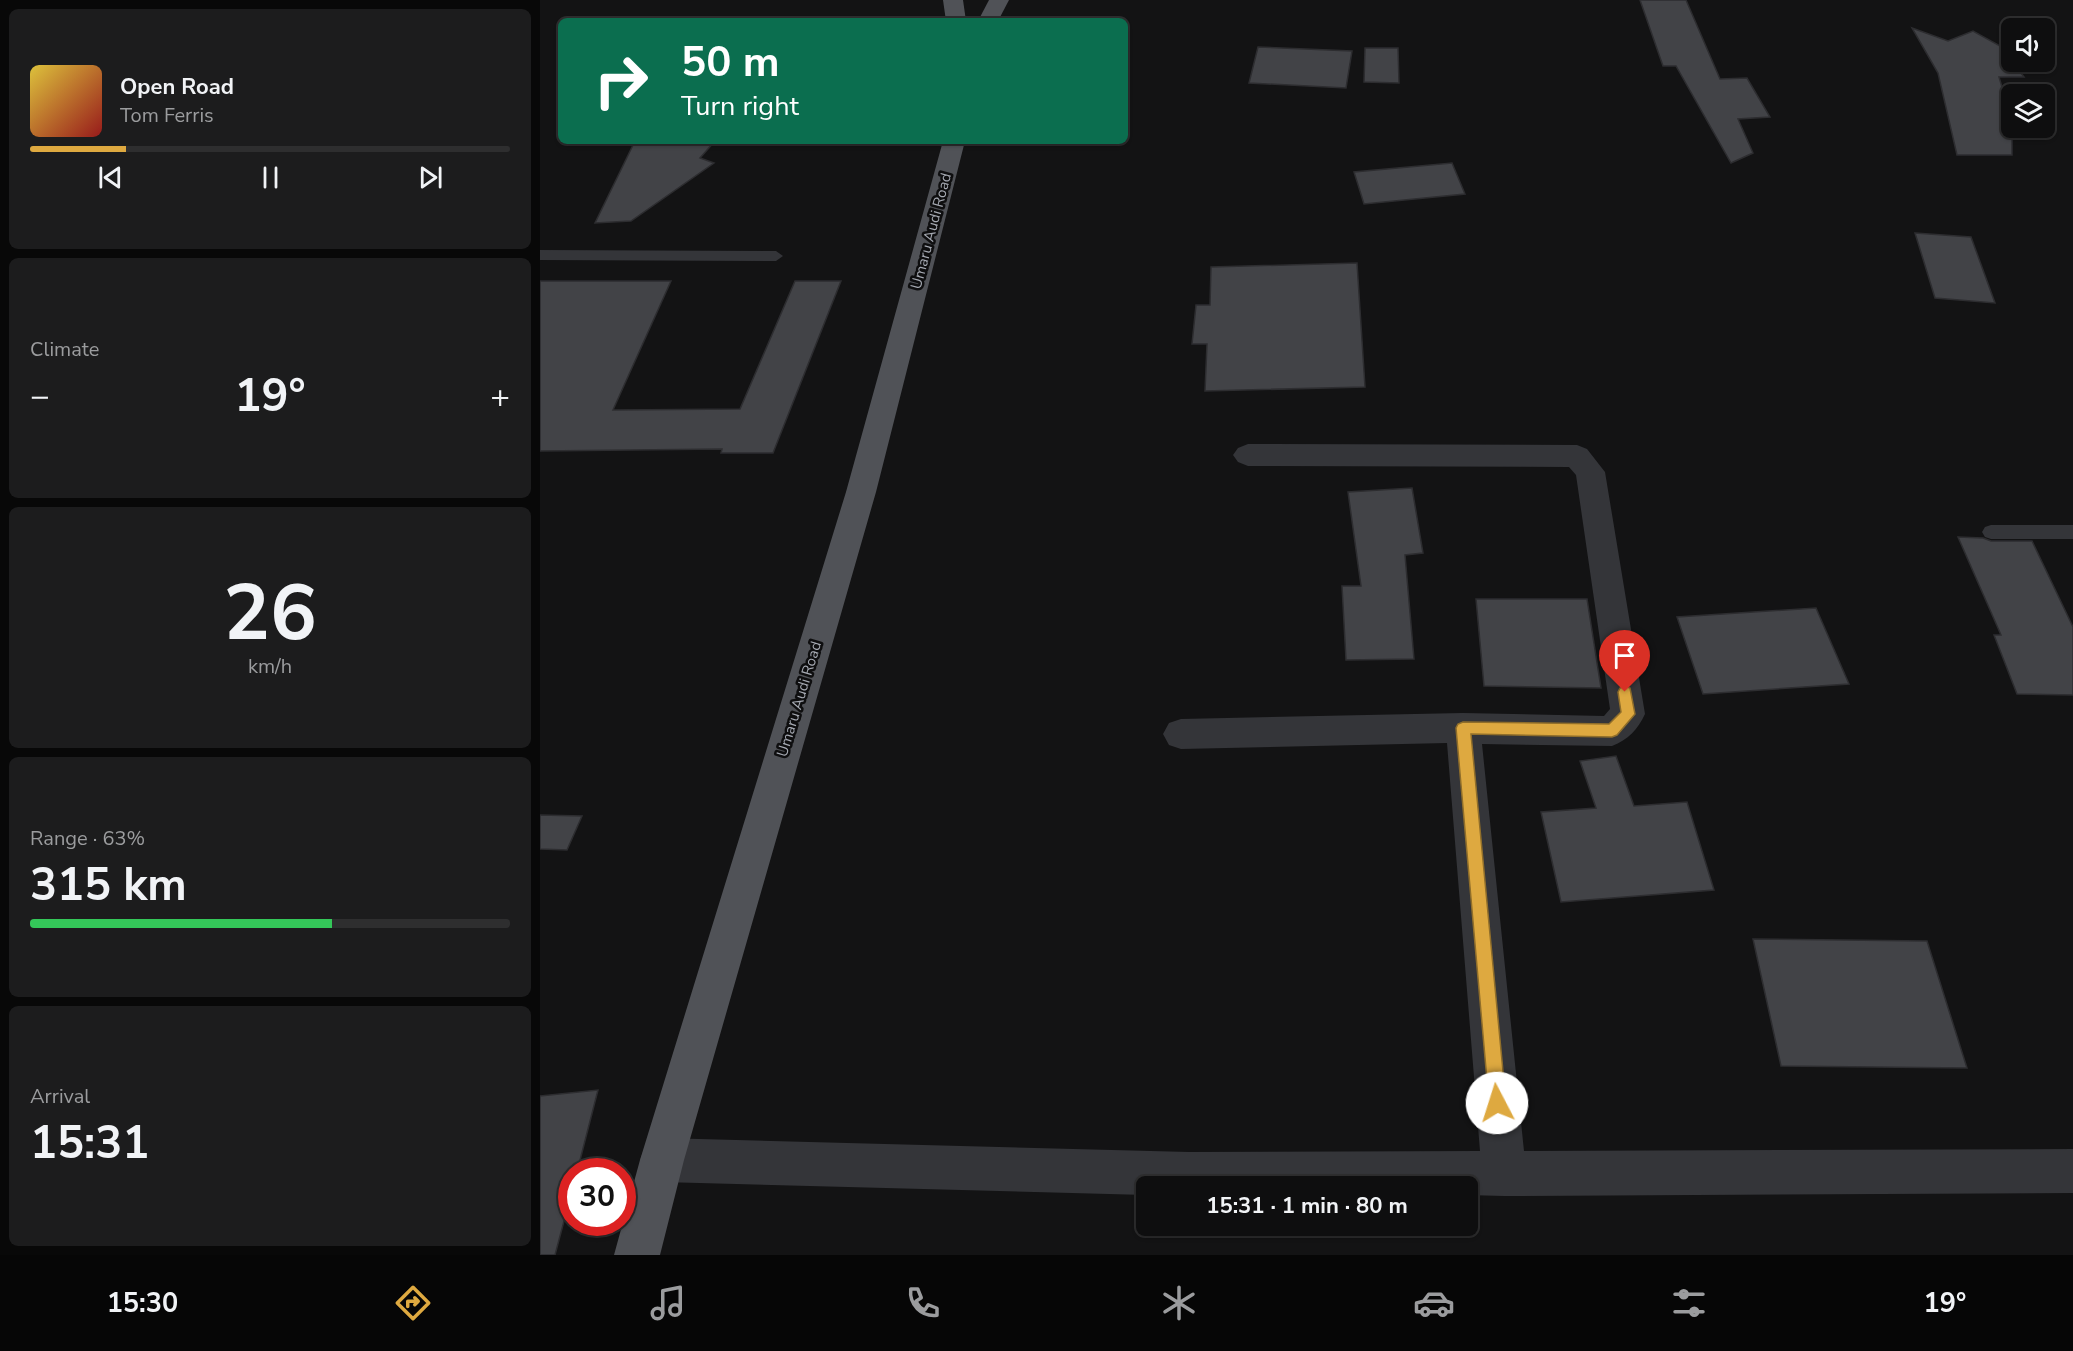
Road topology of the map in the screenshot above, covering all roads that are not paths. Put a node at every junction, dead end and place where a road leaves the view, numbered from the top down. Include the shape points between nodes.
1 (952, 0) edge
2 (999, 0) edge
3 (955, 18) edge
4 (990, 18) edge
5 (953, 144) edge
6 (540, 255) edge
7 (776, 256) dead end
8 (1248, 455) dead end
9 (1991, 532) dead end
10 (2073, 532) edge
11 (1463, 728) junction
12 (1181, 734) dead end
13 (662, 1160) junction
14 (2073, 1171) edge
15 (1504, 1174) junction
16 (637, 1255) edge

1 - 3 main road
2 - 4 main road
5 - 13 main road, Umaru Audi Road via 861,492
6 - 7 lane
8 - 11 street via 1578,456 1590,472 1628,714 1612,731
9 - 10 lane
11 - 12 street
11 - 15 street
13 - 15 street via 1189,1174
13 - 16 main road, Umaru Audi Road
14 - 15 street

